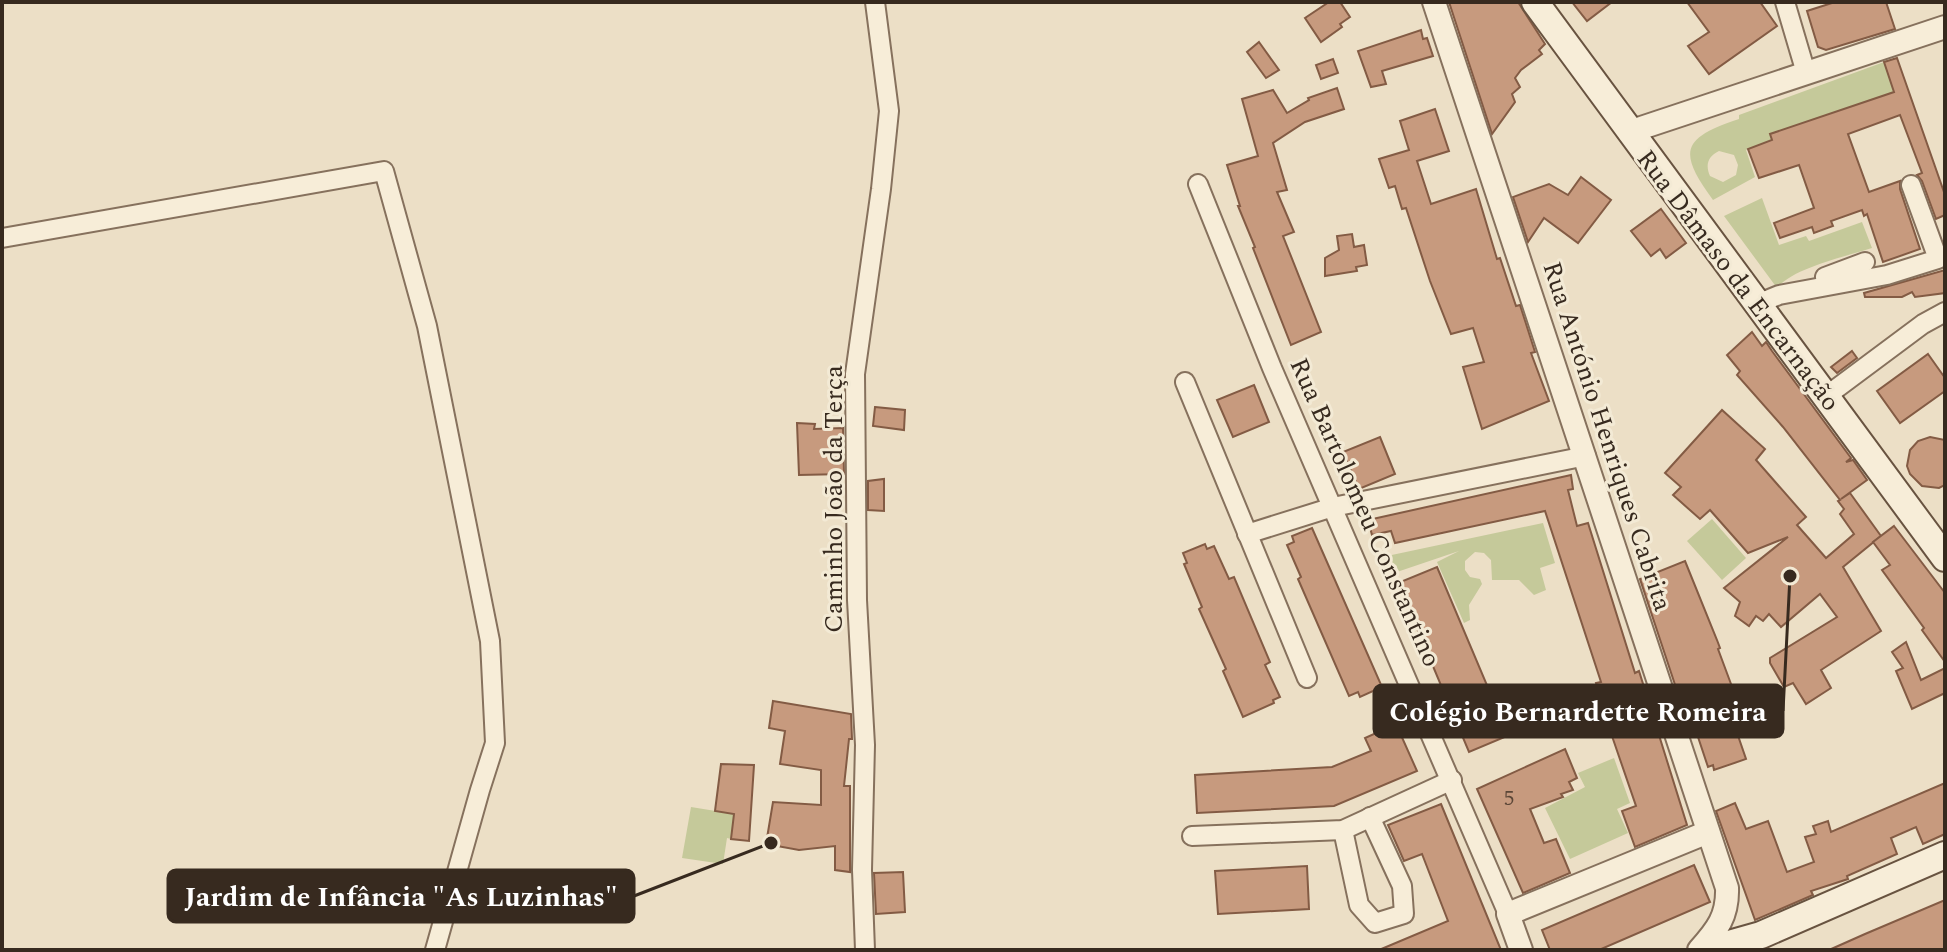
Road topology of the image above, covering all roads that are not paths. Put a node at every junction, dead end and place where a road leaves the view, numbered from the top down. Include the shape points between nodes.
1 (875, 2) edge
2 (1434, 2) edge
3 (1535, 2) edge
4 (1785, 2) edge
5 (1945, 27) edge
6 (1806, 73) junction
7 (1629, 132) junction
8 (1198, 184) dead end
9 (1911, 185) dead end
10 (2, 238) edge
11 (1865, 262) dead end
12 (1806, 289) junction
13 (1757, 304) junction
14 (1945, 312) edge
15 (1185, 382) dead end
16 (1825, 397) junction
17 (1586, 456) junction
18 (1333, 507) junction
19 (1247, 534) junction
20 (1945, 558) edge
21 (1307, 678) dead end
22 (1452, 780) junction
23 (1370, 817) junction
24 (1343, 830) junction
25 (1708, 832) junction
26 (1192, 836) dead end
27 (1945, 855) edge
28 (1508, 914) junction
29 (1751, 942) edge
30 (435, 950) edge
31 (865, 950) edge
32 (1521, 950) edge
33 (1699, 950) edge
34 (1708, 950) edge

1 - 31 street, Caminho João da Terça via 889,111 855,374
2 - 17 street, Rua António Henriques Cabrita
3 - 7 main road, Rua Dâmaso da Encarnação
4 - 6 street
5 - 6 street
6 - 7 street
7 - 13 main road, Rua Dâmaso da Encarnação
8 - 18 street, Rua Bartolomeu Constantino
9 - 12 street via 1938,259 1887,275
10 - 30 street via 384,171 427,326 490,641 495,743
11 - 12 street
12 - 13 street
13 - 16 main road, Rua Dâmaso da Encarnação
14 - 16 street
15 - 19 street
16 - 20 main road, Rua Dâmaso da Encarnação
17 - 18 street
17 - 25 street, Rua António Henriques Cabrita
18 - 19 street
18 - 22 street, Rua Bartolomeu Constantino
19 - 21 street
22 - 23 street
22 - 28 street, Rua Bartolomeu Constantino
23 - 24 street
23 - 24 street via 1402,886 1404,914 1375,923 1359,905
24 - 26 street
25 - 28 street
25 - 33 street, Rua António Henriques Cabrita via 1728,900 1722,922
27 - 29 main road
28 - 32 street, Rua Bartolomeu Constantino
29 - 34 main road

